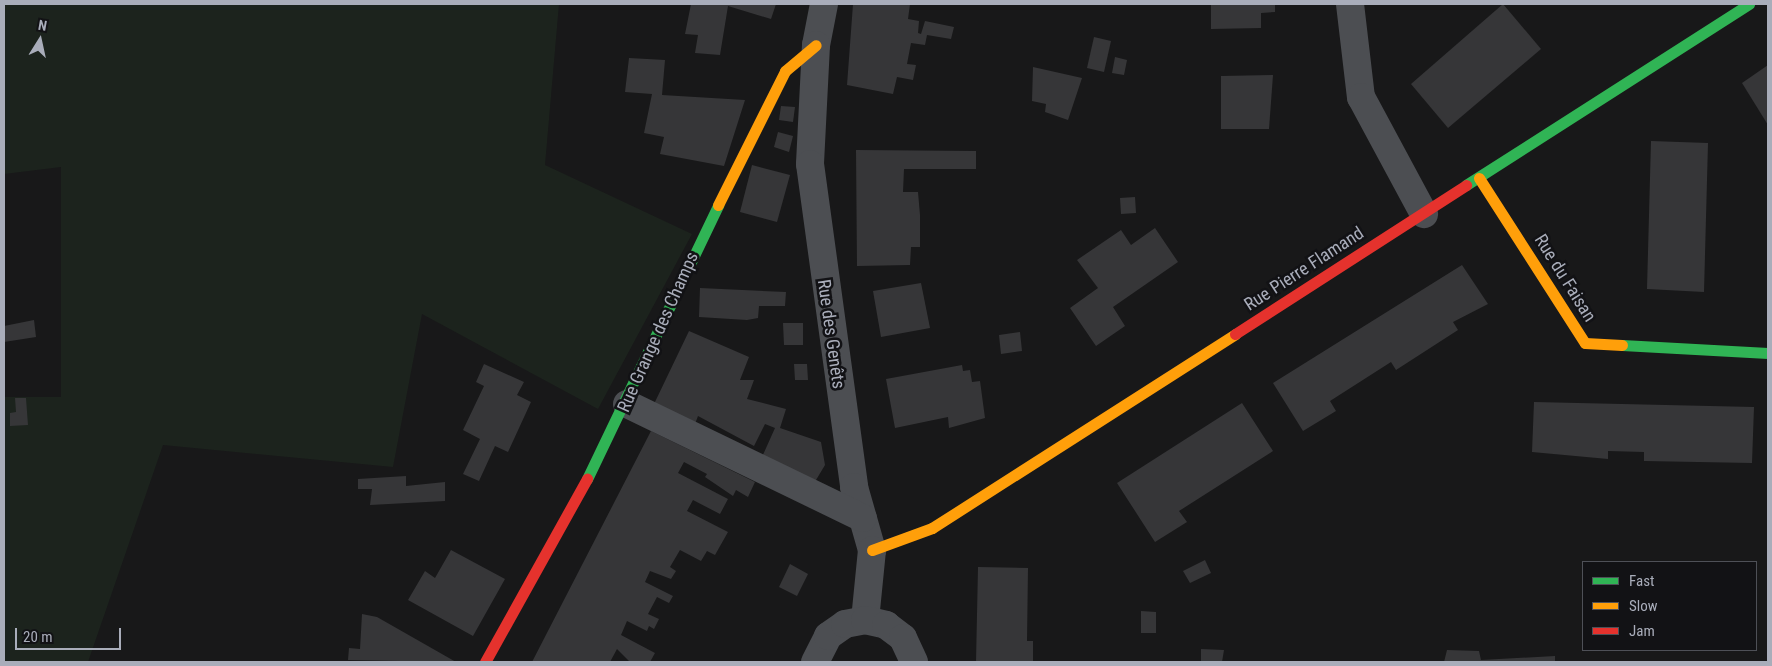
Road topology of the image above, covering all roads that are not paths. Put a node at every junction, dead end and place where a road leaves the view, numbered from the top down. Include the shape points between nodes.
1 (824, 4) edge
2 (1350, 4) edge
3 (1749, 4) edge
4 (816, 44) junction
5 (1479, 178) junction
6 (1424, 214) junction
7 (1768, 353) edge
8 (627, 404) junction
9 (863, 518) junction
10 (872, 550) junction
11 (865, 620) junction
12 (484, 662) edge
13 (815, 662) edge
14 (914, 662) edge

1 - 4 street
2 - 6 street via 1361,97
3 - 5 street, Rue Pierre Flamand
4 - 8 street, Rue Grange des Champs via 785,71 695,250
4 - 9 street, Rue des Genêts via 810,164 837,377
5 - 6 street, Rue Pierre Flamand
5 - 7 street, Rue du Faisan via 1585,343
6 - 10 street, Rue Pierre Flamand via 932,528
8 - 9 street
8 - 12 street, Rue Grange des Champs via 541,568
9 - 10 street, Rue des Genêts
10 - 11 street, Rue des Genêts
11 - 13 street via 845,624 828,636
11 - 14 street via 886,625 903,638

